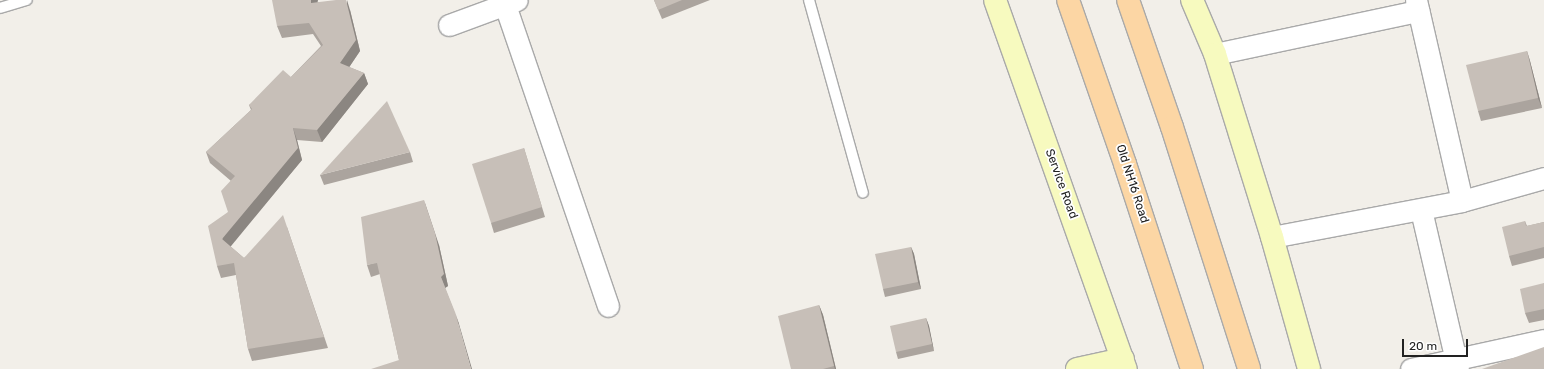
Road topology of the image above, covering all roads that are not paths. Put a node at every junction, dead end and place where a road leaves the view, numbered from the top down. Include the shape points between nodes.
1 (27, 0) edge
2 (809, 0) edge
3 (995, 0) edge
4 (1068, 0) edge
5 (1128, 0) edge
6 (1192, 0) edge
7 (511, 3) edge
8 (1417, 6) edge
9 (0, 8) edge
10 (449, 25) dead end
11 (1215, 54) junction
12 (1544, 178) edge
13 (863, 193) dead end
14 (1462, 201) junction
15 (1421, 210) junction
16 (1272, 237) junction
17 (608, 306) dead end
18 (1544, 340) edge
19 (1125, 364) edge
20 (1457, 365) edge
21 (1077, 369) edge
22 (1192, 369) edge
23 (1249, 369) edge
24 (1309, 369) edge
25 (1411, 369) edge

1 - 9 lane
2 - 13 lane
3 - 19 street, Service Road
4 - 22 main road, Old NH16 Road
5 - 23 main road via 1172,126
6 - 11 street
7 - 10 street
7 - 17 street
8 - 11 street
8 - 14 street
11 - 16 street
12 - 14 street
14 - 15 street
15 - 16 street
15 - 20 street
16 - 24 street
18 - 20 street
19 - 21 street
20 - 25 street

